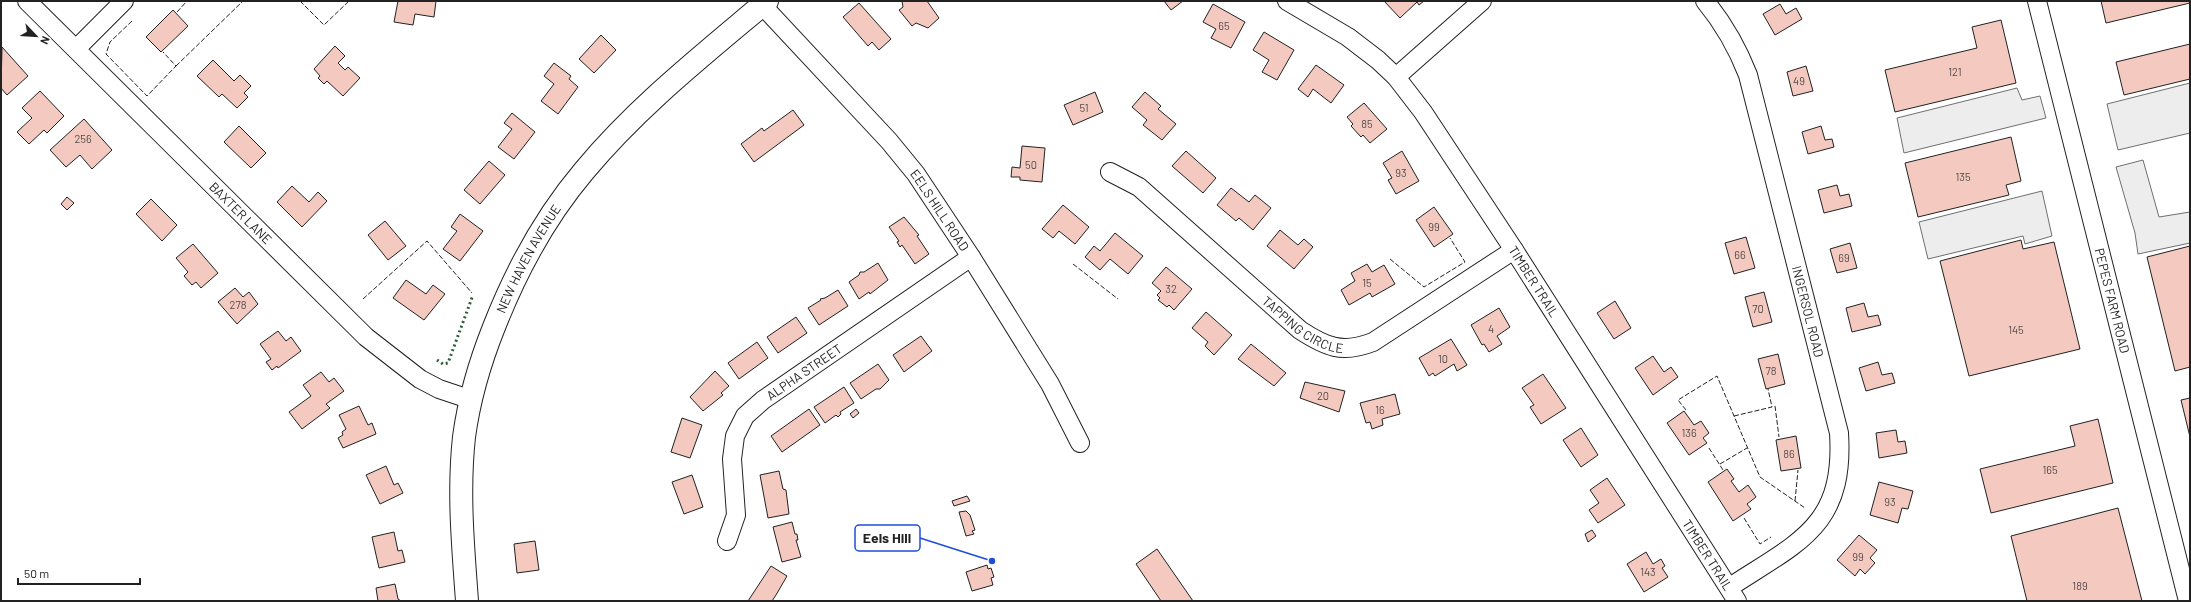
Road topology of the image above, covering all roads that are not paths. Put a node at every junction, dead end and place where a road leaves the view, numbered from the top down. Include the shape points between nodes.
1 (27, 1) edge
2 (124, 1) edge
3 (1287, 1) edge
4 (1482, 1) edge
5 (1705, 1) edge
6 (2037, 1) edge
7 (764, 3) edge
8 (76, 49) junction
9 (1396, 77) junction
10 (1110, 172) dead end
11 (1514, 250) junction
12 (971, 257) junction
13 (472, 400) junction
14 (1080, 442) dead end
15 (727, 541) dead end
16 (1733, 594) edge
17 (467, 601) edge
18 (2188, 601) edge

1 - 8 street, BAXTER LANE
2 - 8 street
3 - 9 street, TIMBER TRAIL via 1348,37
4 - 9 street
5 - 16 street, INGERSOL ROAD via 1723,24 1738,50 1748,75 1839,433 1840,452 1835,490 1828,508 1816,526
6 - 18 street, PEPES FARM ROAD
7 - 12 street, EELS HILL ROAD via 916,174
7 - 13 main road, NEW HAVEN AVENUE via 697,59 622,128 567,192 542,230 511,287 489,341
8 - 13 street, BAXTER LANE via 366,338 420,379 439,389
9 - 11 street, TIMBER TRAIL via 1423,112
10 - 11 street, TAPPING CIRCLE via 1139,187 1300,330 1324,344 1337,348 1349,349 1373,342
11 - 16 street, TIMBER TRAIL
12 - 14 street, EELS HILL ROAD via 1050,384
12 - 15 street, ALPHA STREET via 763,400 745,416 732,446 736,515
13 - 17 main road, NEW HAVEN AVENUE via 464,436 461,494

